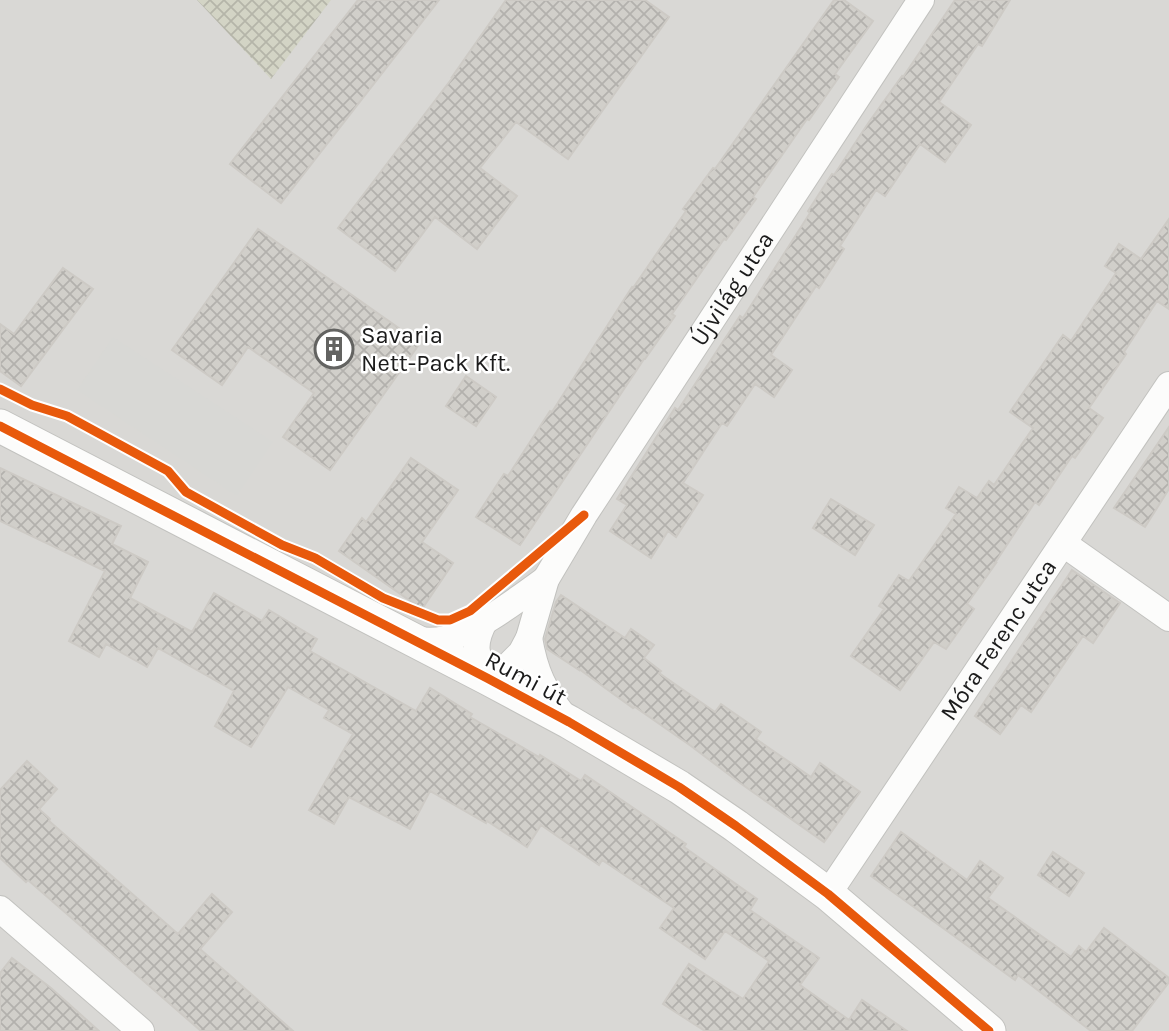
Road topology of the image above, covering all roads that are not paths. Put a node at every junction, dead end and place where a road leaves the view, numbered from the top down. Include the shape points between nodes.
1 (921, 0) edge
2 (1169, 386) edge
3 (0, 426) edge
4 (1064, 544) junction
5 (546, 579) junction
6 (1169, 618) edge
7 (485, 620) junction
8 (407, 638) junction
9 (529, 638) junction
10 (487, 678) junction
11 (569, 722) junction
12 (828, 894) junction
13 (0, 909) edge
14 (141, 1031) edge
15 (989, 1031) edge

1 - 5 street, Újvilág utca
2 - 4 street, Móra Ferenc utca
3 - 8 street, Rumi út
4 - 6 street
4 - 12 street, Móra Ferenc utca
5 - 7 street, Újvilág utca
5 - 9 street, Újvilág utca
7 - 8 street, Újvilág utca via 447,639
7 - 10 street via 475,647
8 - 10 street, Rumi út
9 - 10 street, Újvilág utca via 512,663
9 - 11 street, Újvilág utca via 539,678
10 - 11 street, Rumi út
11 - 12 street, Rumi út via 679,787
12 - 15 street, Rumi út
13 - 14 street

